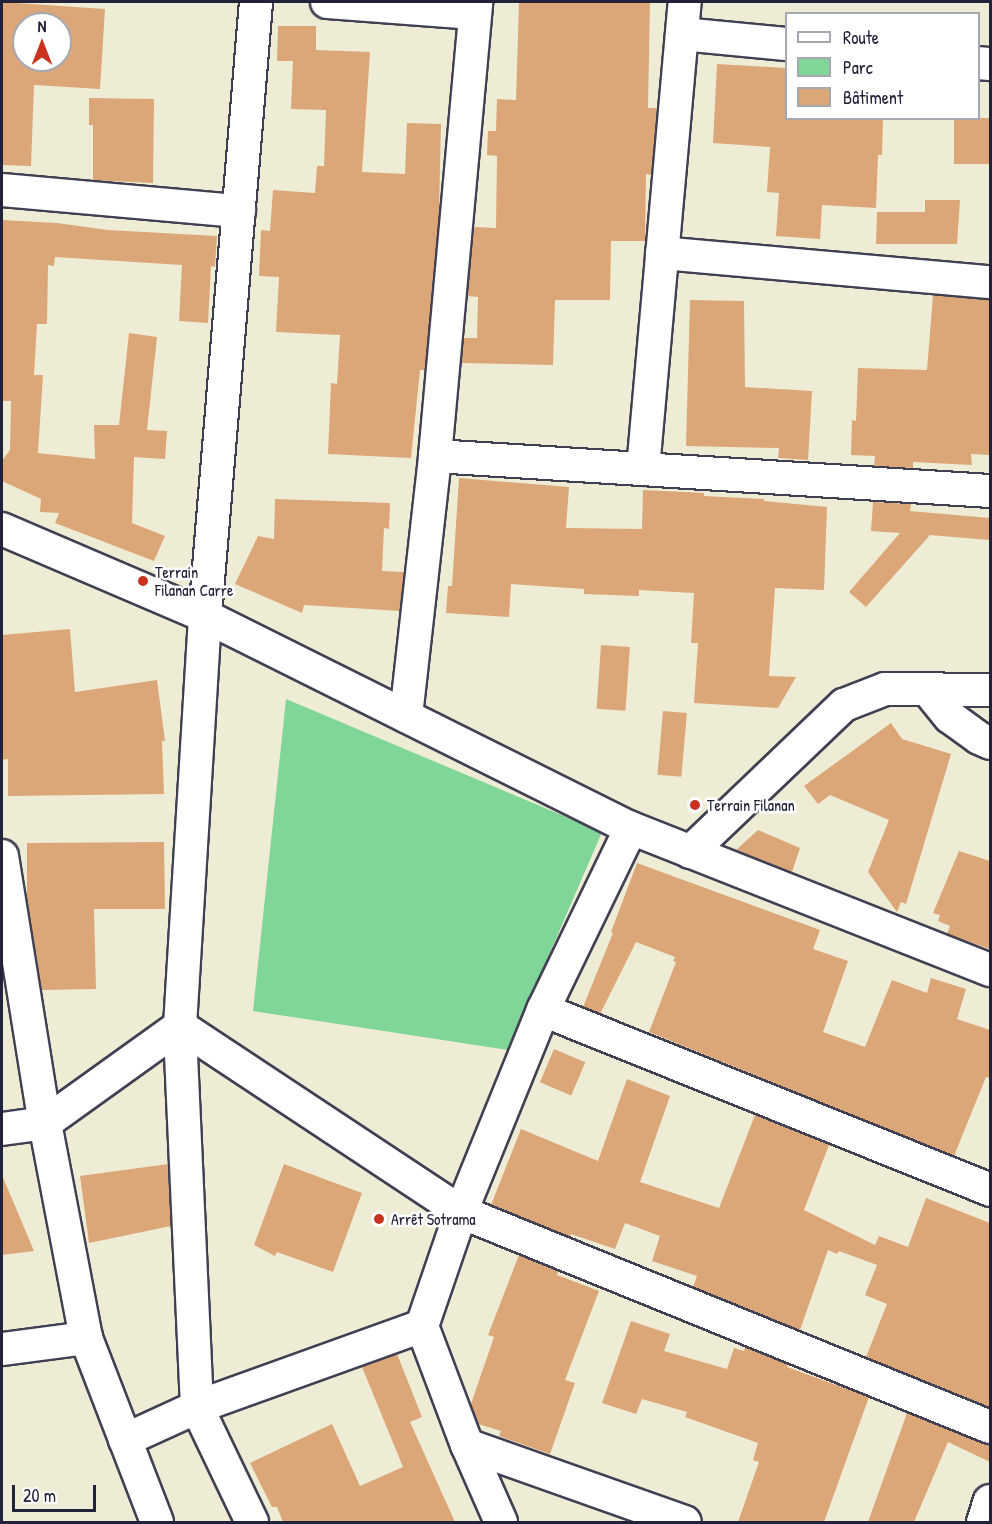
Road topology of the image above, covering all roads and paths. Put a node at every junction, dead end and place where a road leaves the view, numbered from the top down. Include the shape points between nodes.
1 (256, 2) edge
2 (327, 2) edge
3 (685, 2) edge
4 (475, 7) edge
5 (682, 34) junction
6 (785, 44) edge
7 (2, 190) edge
8 (239, 211) junction
9 (662, 253) junction
10 (990, 282) edge
11 (435, 456) junction
12 (643, 470) junction
13 (990, 491) edge
14 (2, 529) edge
15 (205, 616) junction
16 (927, 689) junction
17 (990, 690) edge
18 (406, 716) junction
19 (990, 743) edge
20 (631, 828) junction
21 (690, 852) junction
22 (2, 856) edge
23 (990, 970) edge
24 (543, 1010) junction
25 (180, 1026) junction
26 (45, 1123) junction
27 (2, 1129) edge
28 (990, 1190) edge
29 (461, 1212) junction
30 (422, 1326) junction
31 (86, 1338) junction
32 (2, 1349) edge
33 (197, 1407) junction
34 (990, 1427) edge
35 (125, 1440) junction
36 (467, 1445) junction
37 (990, 1501) edge
38 (157, 1522) edge
39 (252, 1522) edge
40 (501, 1522) edge
41 (686, 1522) edge
42 (983, 1522) edge

1 - 8 street
2 - 4 street
3 - 5 street
4 - 11 street
5 - 6 street
5 - 9 street
7 - 8 street
8 - 15 street
9 - 10 street
9 - 12 street
11 - 12 street
11 - 18 street
12 - 13 street
14 - 15 street
15 - 18 street
15 - 25 street
16 - 17 street
16 - 19 street via 951,717
16 - 21 street via 885,689 844,705
18 - 20 street
20 - 21 street
20 - 24 street
21 - 23 street
22 - 26 street
24 - 28 street
24 - 29 street
25 - 26 street
25 - 29 street
25 - 33 street
26 - 27 street
26 - 31 street
29 - 30 street
29 - 34 street
30 - 33 street
30 - 36 street
31 - 32 street
31 - 35 street
33 - 35 street
33 - 39 street
35 - 38 street
36 - 40 street
36 - 41 street
37 - 42 street

